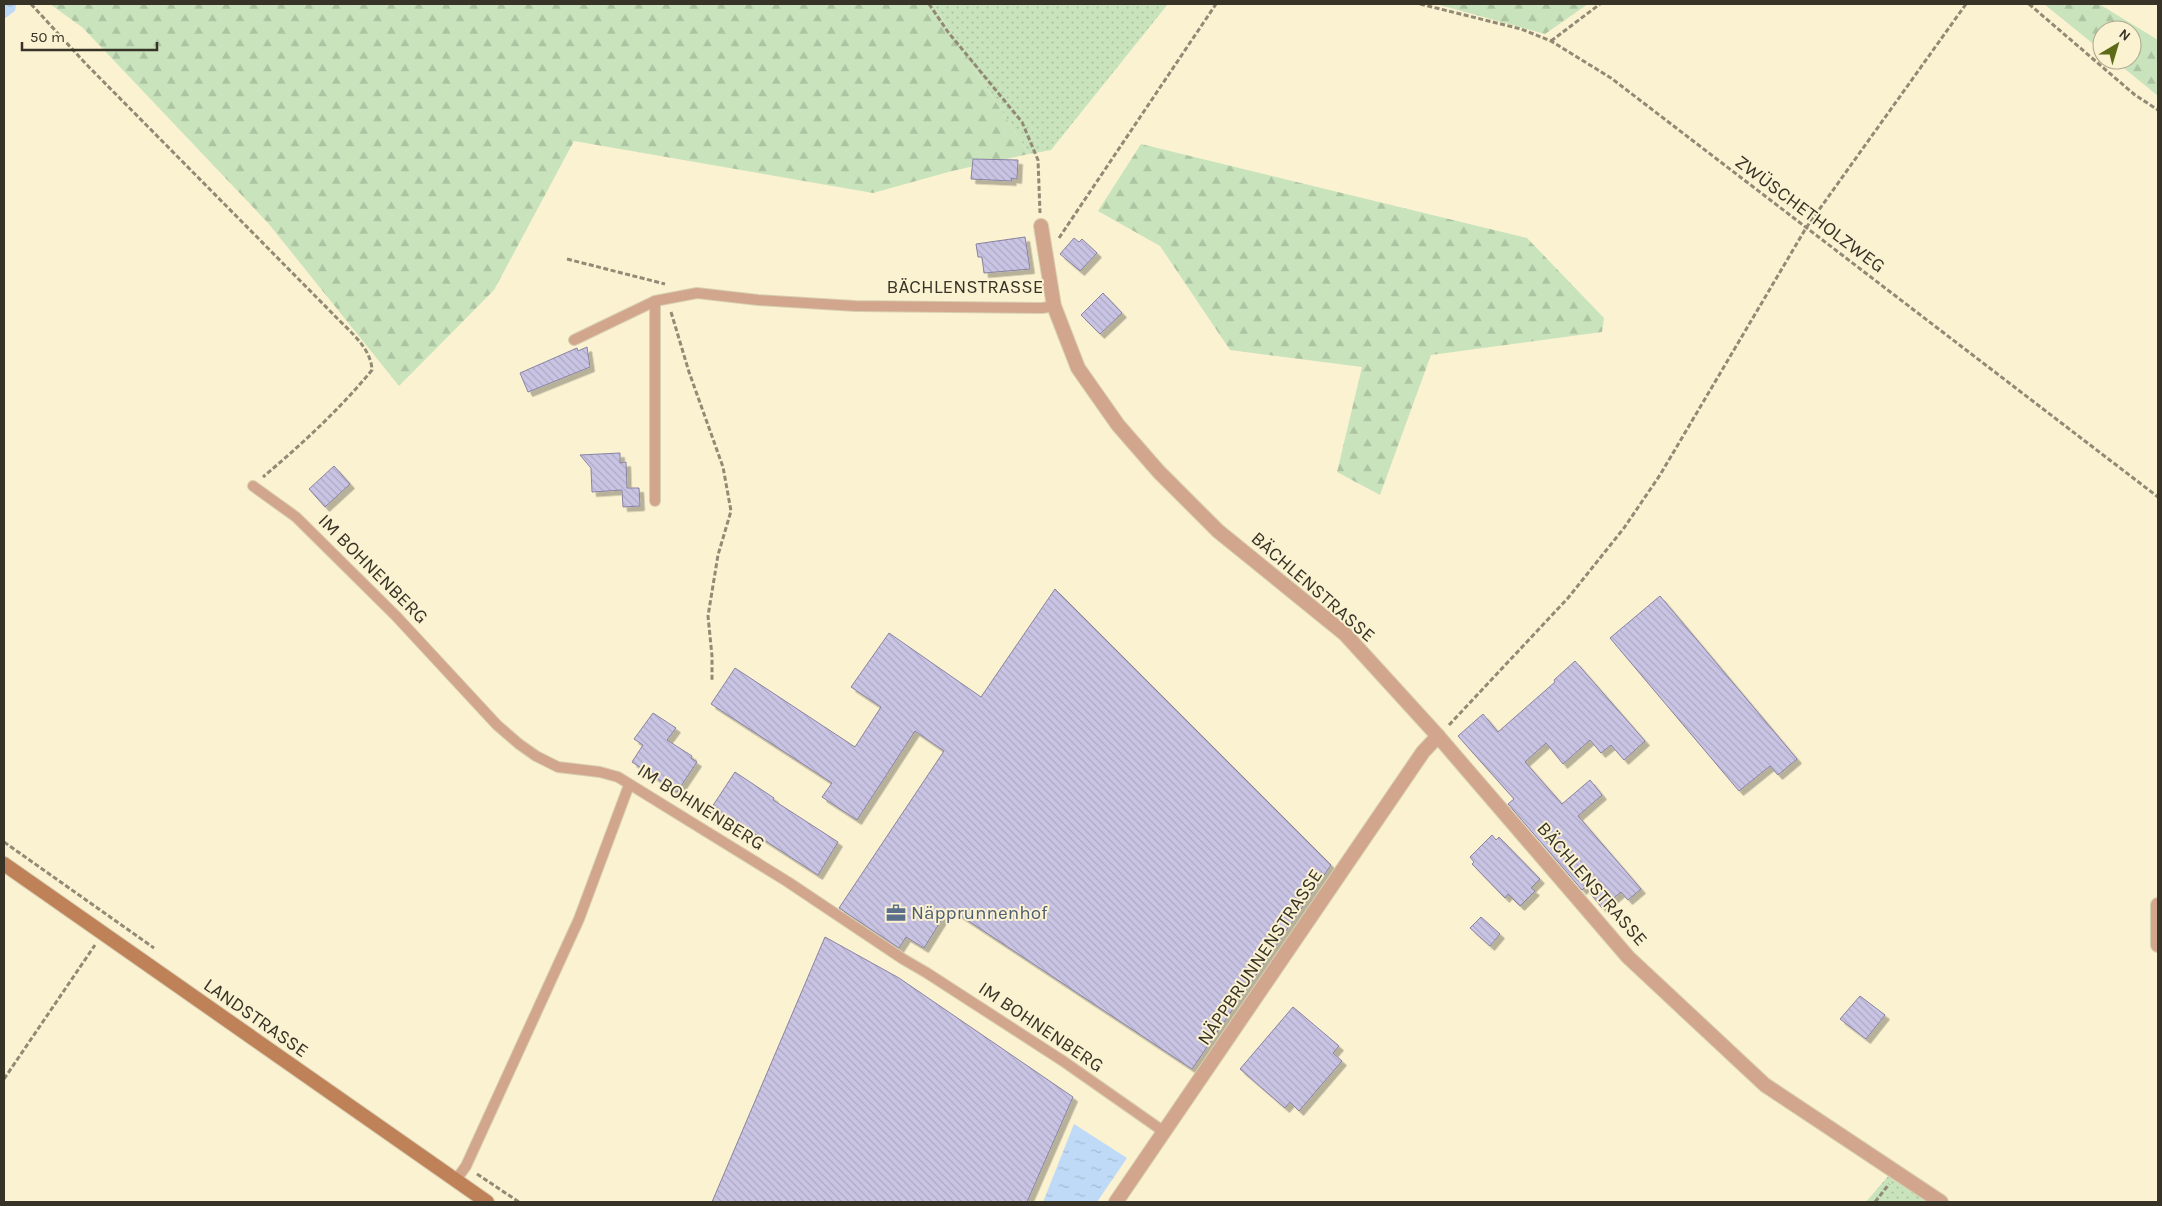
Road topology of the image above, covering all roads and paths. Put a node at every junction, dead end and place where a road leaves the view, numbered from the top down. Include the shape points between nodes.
1 (31, 4) edge
2 (929, 4) edge
3 (1216, 4) edge
4 (1420, 4) edge
5 (1600, 4) edge
6 (1966, 4) edge
7 (2029, 4) edge
8 (1551, 41) junction
9 (2158, 110) edge
10 (1041, 226) joint
11 (1806, 228) junction
12 (1044, 244) junction
13 (567, 259) dead end
14 (670, 286) dead end
15 (667, 299) junction
16 (655, 301) junction
17 (1054, 306) junction
18 (574, 340) dead end
19 (253, 486) joint
20 (2158, 497) edge
21 (655, 502) dead end
22 (712, 681) dead end
23 (1438, 736) junction
24 (629, 784) junction
25 (4, 842) edge
26 (4, 864) edge
27 (2158, 905) edge
28 (103, 933) junction
29 (2158, 945) edge
30 (161, 952) dead end
31 (4, 1079) edge
32 (1163, 1131) junction
33 (466, 1166) junction
34 (1897, 1174) junction
35 (456, 1180) junction
36 (487, 1202) edge
37 (519, 1202) edge
38 (1116, 1202) edge
39 (1875, 1202) edge
40 (1942, 1202) edge

1 - 19 path via 333,314 372,359 372,370 361,383 284,460
2 - 10 path via 1022,122 1038,160
3 - 12 path via 1057,241
4 - 8 path, ZWÜSCHETHOLZWEG via 1521,29
5 - 8 path
6 - 11 path
7 - 9 path
8 - 11 path, ZWÜSCHETHOLZWEG via 1611,78
10 - 12 street
11 - 20 path, ZWÜSCHETHOLZWEG
11 - 23 path via 1660,475 1624,528 1568,598
12 - 17 street
13 - 14 path
15 - 16 lane, BÄCHLENSTRASSE
15 - 17 lane, BÄCHLENSTRASSE via 697,293 855,306
15 - 22 path via 723,467 730,511 718,554 708,616
16 - 18 lane, BÄCHLENSTRASSE
16 - 21 lane
17 - 23 street, BÄCHLENSTRASSE via 1078,368 1118,425 1159,472 1218,531 1345,634
19 - 24 lane, IM BOHNENBERG via 302,524 519,744 558,767 600,772
23 - 32 street, NÄPPBRUNNENSTRASSE
23 - 34 street, BÄCHLENSTRASSE via 1628,957 1765,1085
24 - 32 lane, IM BOHNENBERG via 927,972
24 - 33 lane via 580,918
25 - 30 path
26 - 28 main road, LANDSTRASSE
27 - 29 street
28 - 31 path
28 - 35 main road, LANDSTRASSE
32 - 38 street, NÄPPBRUNNENSTRASSE
33 - 35 lane
33 - 37 path
34 - 39 path
34 - 40 street, BÄCHLENSTRASSE
35 - 36 main road, LANDSTRASSE

